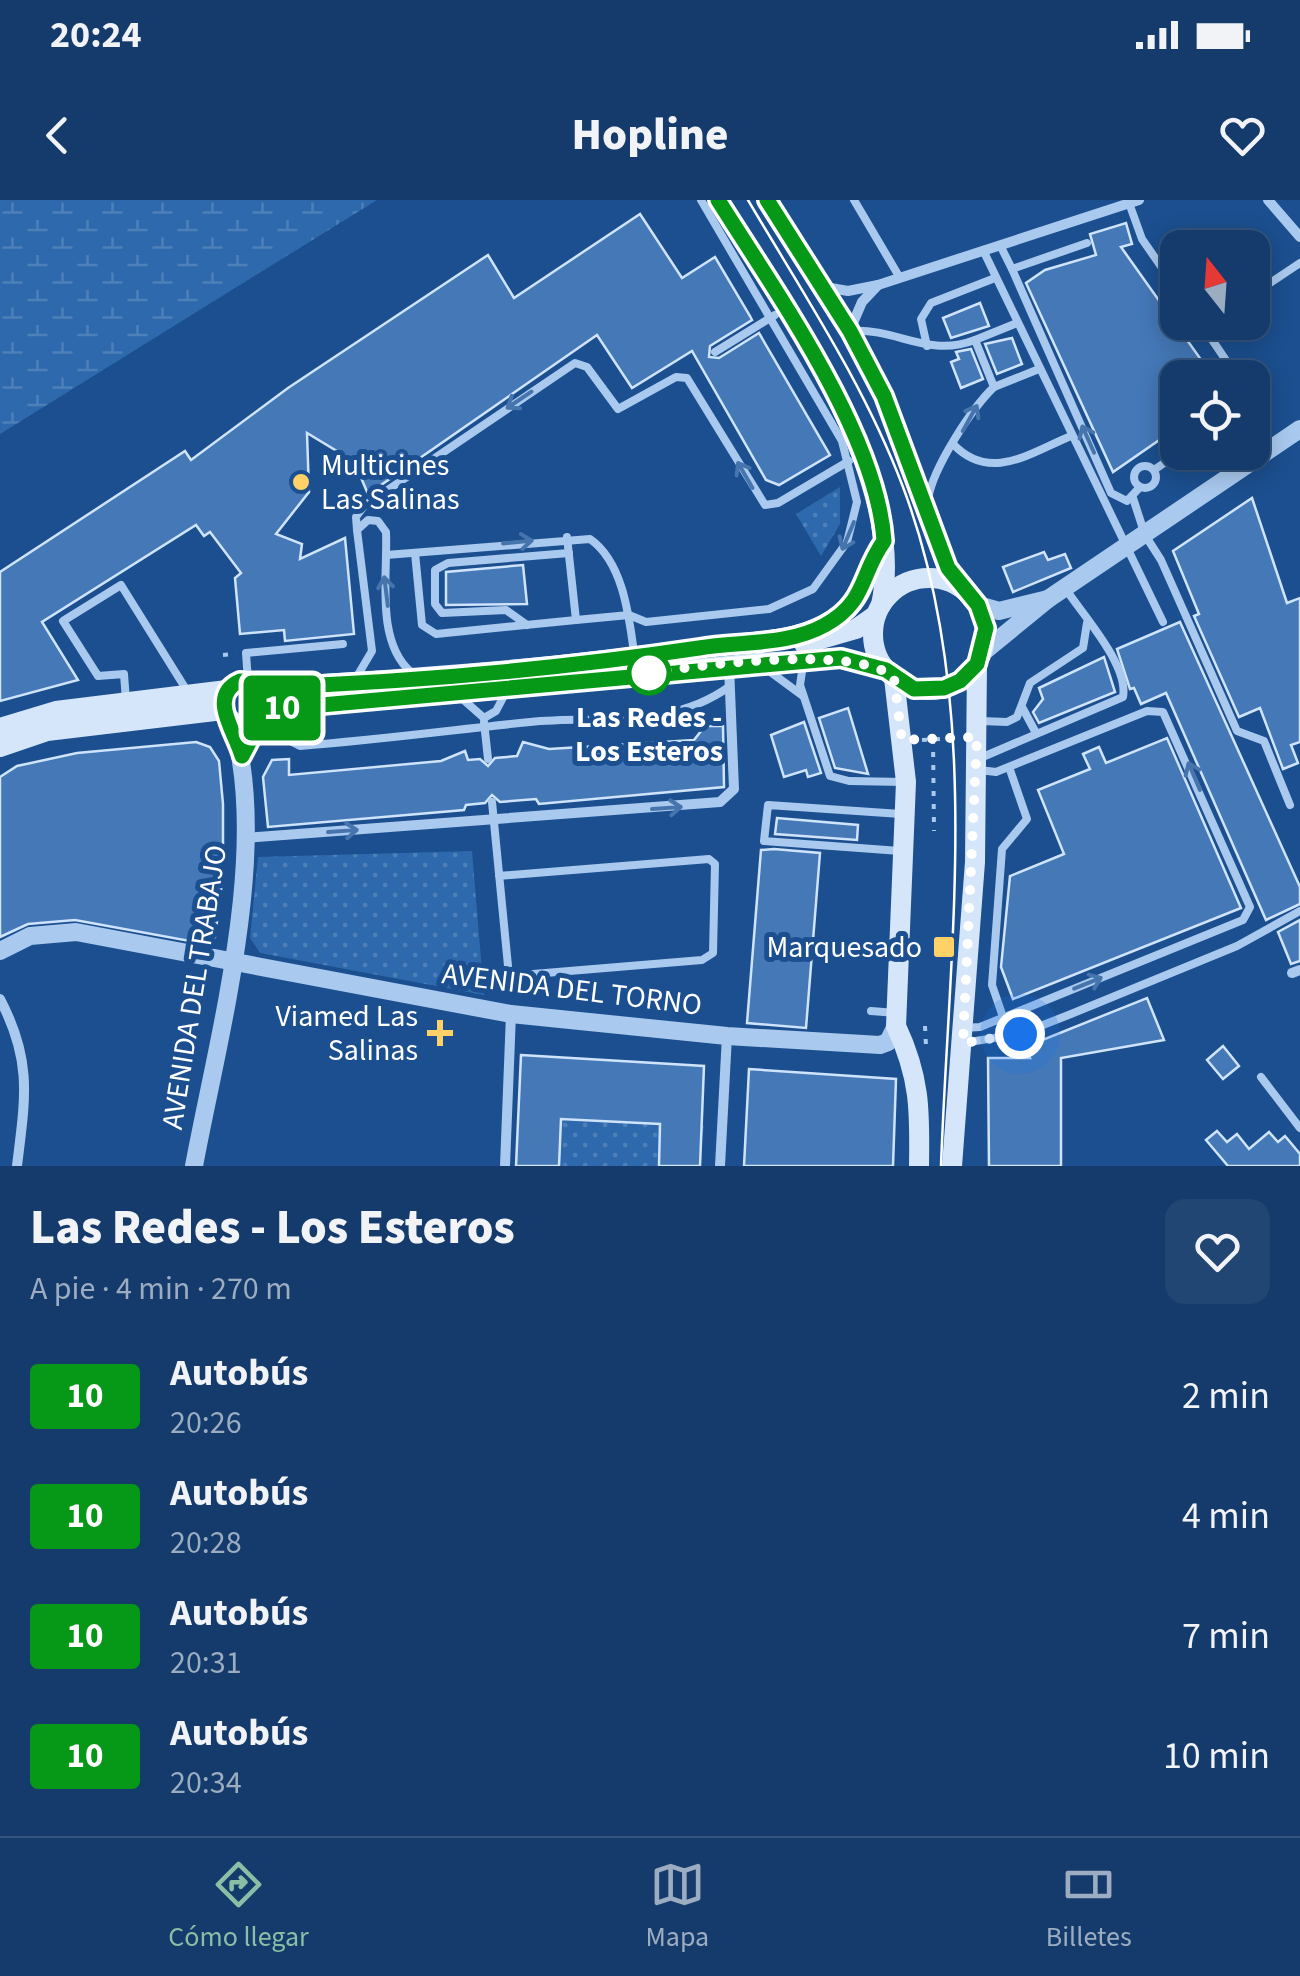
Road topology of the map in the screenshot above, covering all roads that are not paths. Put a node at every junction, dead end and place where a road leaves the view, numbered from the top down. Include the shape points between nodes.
1 (702, 200) edge
2 (718, 200) edge
3 (767, 200) edge
4 (854, 200) edge
5 (1268, 200) edge
6 (1281, 200) edge
7 (1134, 202) edge
8 (1108, 205) edge
9 (1292, 226) junction
10 (728, 231) junction
11 (1300, 237) edge
12 (1087, 243) dead end
13 (1000, 245) junction
14 (983, 250) junction
15 (1300, 263) edge
16 (1160, 265) edge
17 (1012, 269) junction
18 (900, 278) junction
19 (995, 278) junction
20 (1270, 283) edge
21 (820, 285) junction
22 (878, 285) junction
23 (778, 313) junction
24 (1017, 323) junction
25 (850, 331) junction
26 (975, 340) junction
27 (926, 346) junction
28 (715, 352) dead end
29 (1039, 369) junction
30 (994, 387) junction
31 (1071, 436) junction
32 (1298, 436) edge
33 (953, 444) junction
34 (849, 461) junction
35 (1160, 466) edge
36 (1154, 470) junction
37 (1140, 487) junction
38 (1133, 498) junction
39 (928, 504) junction
40 (357, 530) junction
41 (1145, 535) junction
42 (568, 537) junction
43 (884, 541) junction
44 (1125, 549) junction
45 (415, 552) junction
46 (569, 553) junction
47 (386, 556) junction
48 (960, 587) junction
49 (1065, 588) junction
50 (1048, 599) junction
51 (978, 605) junction
52 (878, 610) junction
53 (629, 615) junction
54 (576, 620) junction
55 (1163, 622) dead end
56 (1087, 623) junction
57 (527, 625) junction
58 (343, 644) dead end
59 (675, 654) junction
60 (634, 658) junction
61 (979, 659) junction
62 (804, 660) junction
63 (758, 663) junction
64 (890, 674) junction
65 (730, 676) junction
66 (419, 677) junction
67 (352, 682) junction
68 (255, 684) junction
69 (513, 685) junction
70 (453, 690) junction
71 (190, 696) junction
72 (803, 696) junction
73 (126, 702) junction
74 (227, 707) junction
75 (1022, 707) junction
76 (262, 716) junction
77 (484, 722) junction
78 (0, 728) edge
79 (977, 729) junction
80 (1036, 733) junction
81 (288, 740) dead end
82 (0, 747) edge
83 (242, 756) junction
84 (488, 759) dead end
85 (978, 764) junction
86 (1009, 766) junction
87 (906, 782) junction
88 (492, 802) dead end
89 (1290, 805) dead end
90 (906, 814) junction
91 (494, 820) junction
92 (246, 838) junction
93 (905, 852) junction
94 (499, 876) junction
95 (1300, 911) edge
96 (0, 951) edge
97 (232, 963) junction
98 (0, 999) edge
99 (870, 1010) dead end
100 (511, 1014) junction
101 (1003, 1017) junction
102 (896, 1019) junction
103 (964, 1035) junction
104 (727, 1036) junction
105 (1261, 1077) dead end
106 (1300, 1128) edge
107 (953, 1142) junction
108 (16, 1166) edge
109 (194, 1166) edge
110 (504, 1166) edge
111 (720, 1166) edge
112 (919, 1166) edge
113 (952, 1166) edge
114 (962, 1166) edge

1 - 10 lane
2 - 10 main road
3 - 21 main road
4 - 18 lane
5 - 9 street
6 - 9 street
7 - 8 street
7 - 16 lane via 1142,239
8 - 13 street
9 - 11 street
10 - 23 main road
12 - 17 lane
13 - 14 street
13 - 17 lane
14 - 18 street
14 - 19 lane
15 - 20 lane
38 -> 17 lane via 1110,493
18 - 22 street
19 - 24 lane
19 - 27 lane via 931,302 921,319
21 - 22 street via 839,291
21 - 25 main road
22 - 25 street
23 - 28 lane
23 - 34 lane
23 - 43 main road via 860,449
24 - 26 lane
24 - 29 lane
25 - 27 lane
25 - 39 main road
26 - 27 lane via 952,349
26 - 30 lane
29 - 30 lane
29 - 31 lane
33 -> 30 lane
31 - 33 lane via 1007,464 977,462
31 - 44 lane
32 - 41 street
33 - 39 lane via 940,462
34 -> 40 lane via 778,503 765,504 687,378 679,376 618,409 588,366 575,363 364,506
34 -> 53 lane via 858,502 854,525 813,589 770,609 646,622
35 - 36 lane
36 - 37 lane via 1154,484
36 - 37 lane via 1136,470
37 - 38 lane
38 - 41 lane
39 - 48 main road
40 - 47 lane via 368,520 382,524
40 - 67 lane via 372,651
41 - 44 street
41 - 89 lane via 1237,731 1264,741
45 -> 42 lane
42 - 46 lane
42 - 53 lane via 590,539 602,549
43 - 52 main road via 886,582
43 - 59 main road via 861,595 825,625 802,635
44 - 49 street
44 - 55 lane
45 - 47 lane
45 - 57 lane via 422,626 429,634
46 - 54 lane
46 - 57 lane via 448,563 435,570 435,604 442,613 506,610
66 -> 47 lane via 392,646
48 - 51 main road
48 - 52 main road via 919,579 897,588
49 - 50 street
49 - 56 lane
50 - 51 street via 999,611
50 - 61 street
51 - 61 main road via 986,628
52 - 59 main road via 856,629 796,646
52 - 64 main road via 873,638
53 - 54 lane
53 - 60 lane
54 - 57 lane
56 - 75 lane via 1083,648 1030,682
56 - 80 lane via 1110,653 1124,696
58 - 68 lane via 246,653
59 - 60 main road
60 - 66 main road
61 - 64 main road via 960,681 938,690 914,689
61 - 79 main road
62 - 63 main road
62 - 64 main road via 852,660
62 - 72 lane
63 - 65 main road
63 - 72 lane
64 - 87 main road
65 - 69 main road
65 - 77 lane via 685,711 612,722
91 -> 65 street via 726,799 734,789
66 - 67 main road
67 - 68 main road
68 - 74 main road
68 - 76 main road
69 - 70 main road
69 - 77 lane
70 - 76 main road
70 - 77 lane
71 - 73 main road
71 - 73 lane via 121,585 63,621 98,676 124,674
71 - 74 main road
72 - 87 lane via 830,776
73 - 78 main road via 56,711
74 - 76 main road via 245,726
74 - 82 main road via 47,731
74 - 83 street
75 - 79 lane via 1007,722
75 - 80 lane
76 - 83 street
77 - 81 lane via 300,746
77 - 84 lane
79 - 85 main road
80 - 85 lane
83 - 92 street, AVENIDA DEL TRABAJO
85 - 86 lane via 996,772
85 - 103 main road
86 - 101 lane via 1027,819 1002,850 992,984
101 -> 86 lane via 1244,920 1250,908 1163,712 1148,711
87 - 90 main road
88 - 91 lane
90 - 93 main road
90 - 93 lane via 768,805 764,841
92 -> 91 street
91 - 94 lane
92 - 97 street, AVENIDA DEL TRABAJO
93 - 102 main road
94 - 94 lane via 509,976 702,960 713,953 715,864 709,859
95 - 103 lane via 1237,946 1020,1034
96 - 97 street, AVENIDA DEL TORNO via 30,936 76,932
97 - 100 street, AVENIDA DEL TORNO
97 - 109 street, AVENIDA DEL TRABAJO
98 - 108 street via 27,1081
99 - 102 lane
100 - 104 street, AVENIDA DEL TORNO
100 - 110 street
101 - 103 lane
102 - 104 street, AVENIDA DEL TORNO via 888,1042 880,1045
102 - 112 main road via 919,1088
103 - 107 main road
104 - 111 street
105 - 106 lane
107 - 113 main road
107 - 114 lane

